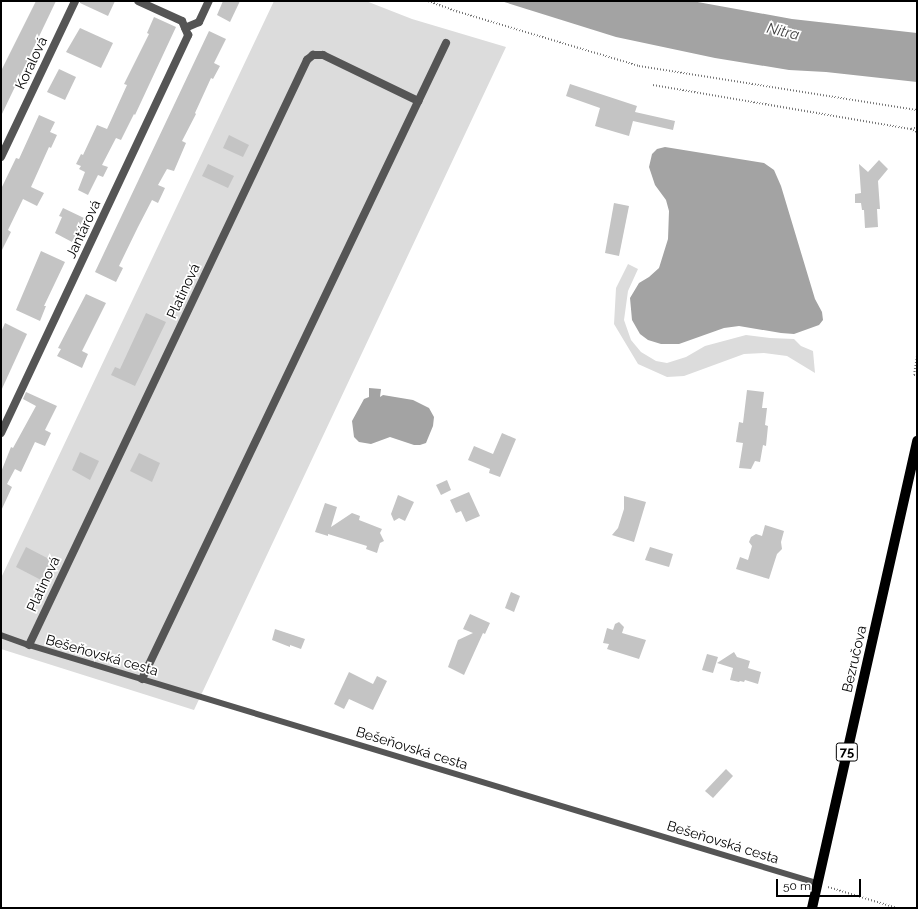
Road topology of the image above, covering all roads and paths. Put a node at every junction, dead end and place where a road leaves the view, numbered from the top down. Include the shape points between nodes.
1 (75, 1) edge
2 (138, 1) edge
3 (209, 1) edge
4 (428, 1) edge
5 (187, 32) junction
6 (446, 43) dead end
7 (653, 85) dead end
8 (418, 101) junction
9 (917, 110) edge
10 (917, 127) edge
11 (910, 129) junction
12 (917, 132) edge
13 (1, 157) edge
14 (917, 356) edge
15 (917, 375) edge
16 (1, 433) edge
17 (917, 441) edge
18 (1, 635) edge
19 (28, 646) junction
20 (142, 679) junction
21 (817, 883) junction
22 (812, 908) edge
23 (897, 908) edge

1 - 13 street, Koralová
2 - 5 street via 182,21
3 - 5 street via 199,22
4 - 9 path via 639,66
5 - 16 street, Jantárová
6 - 8 street
7 - 11 path
8 - 19 street, Platinová via 323,55 313,55 308,60
8 - 20 street
10 - 11 path
11 - 12 path
14 - 15 path via 914,374
17 - 21 main road, Bezručova / 75
18 - 19 lane, Bešeňovská cesta
19 - 20 lane, Bešeňovská cesta
20 - 21 lane, Bešeňovská cesta
21 - 22 main road, 75
21 - 23 path

